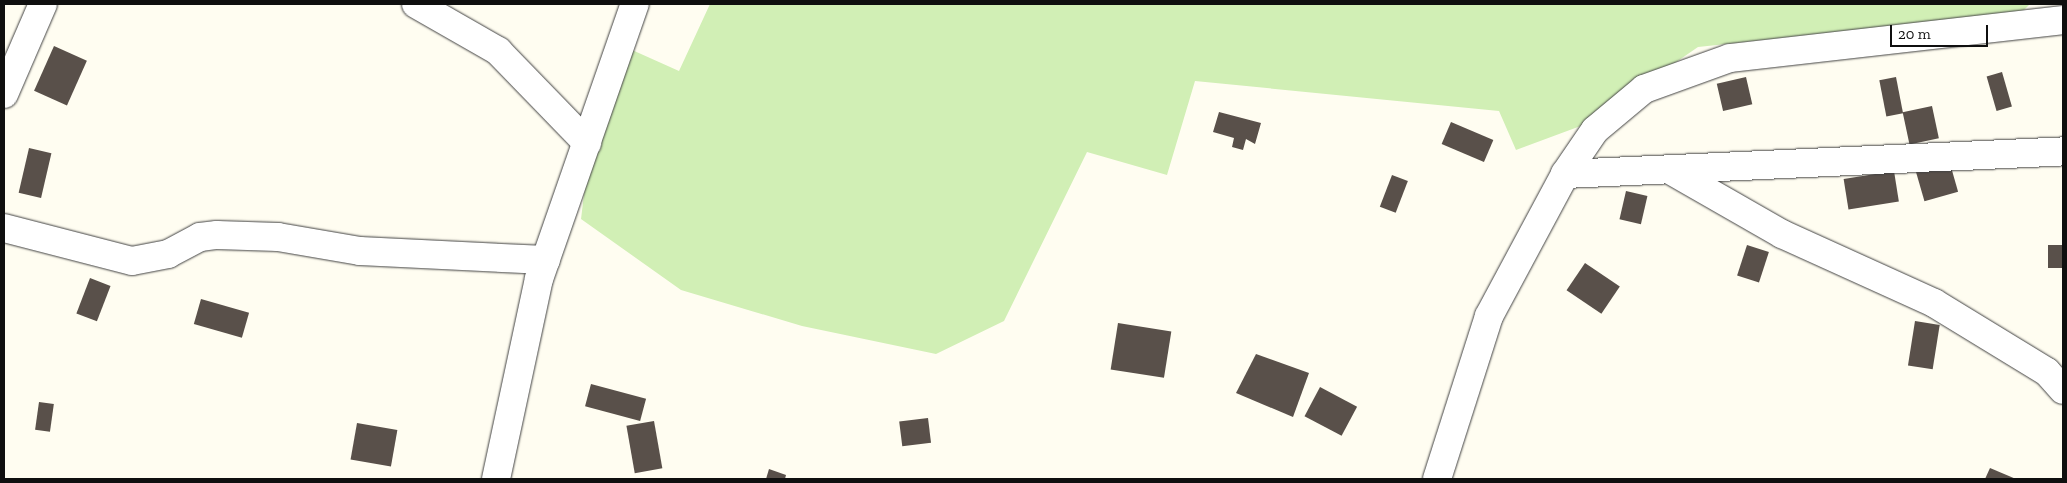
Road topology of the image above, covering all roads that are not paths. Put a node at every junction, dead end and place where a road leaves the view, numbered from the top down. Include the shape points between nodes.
1 (43, 4) edge
2 (416, 4) edge
3 (635, 4) edge
4 (2063, 20) edge
5 (4, 94) edge
6 (587, 144) junction
7 (2063, 151) edge
8 (1672, 171) junction
9 (1565, 174) junction
10 (4, 228) edge
11 (546, 260) junction
12 (2063, 390) edge
13 (496, 479) edge
14 (1437, 479) edge

1 - 5 street
2 - 6 street via 498,51
3 - 6 street
4 - 9 street via 1730,58 1644,89 1595,130
6 - 11 street
7 - 8 street
8 - 9 street
8 - 12 street via 1782,234 1934,303 2047,372
9 - 14 street via 1489,316
10 - 11 street via 132,261 168,254 200,238 218,235 278,237 360,250
11 - 13 street

